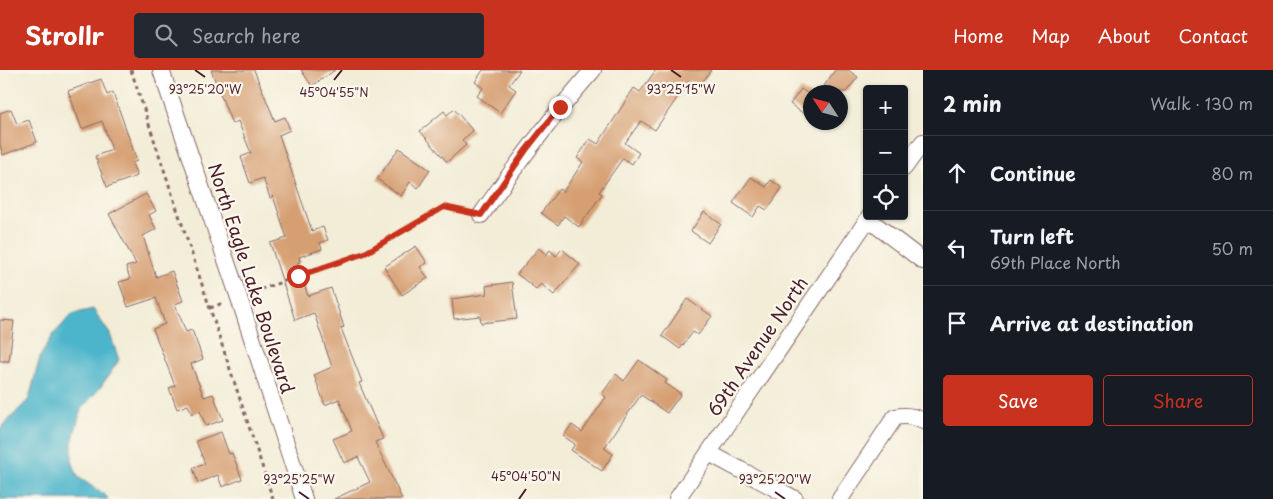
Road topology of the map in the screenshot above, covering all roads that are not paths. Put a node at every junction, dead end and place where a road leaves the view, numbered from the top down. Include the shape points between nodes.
1 (161, 70) edge
2 (593, 70) edge
3 (923, 142) edge
4 (908, 163) edge
5 (481, 215) road end
6 (868, 220) edge
7 (872, 220) edge
8 (923, 261) edge
9 (923, 422) edge
10 (709, 453) junction
11 (304, 499) edge
12 (677, 499) edge
13 (796, 499) edge
14 (840, 499) edge

1 - 11 street, North Eagle Lake Boulevard
2 - 5 street via 526,150
3 - 4 street
6 - 10 street, 69th Avenue North
7 - 8 street
9 - 14 street via 918,418 895,417
10 - 12 street, 69th Avenue North
10 - 13 street

